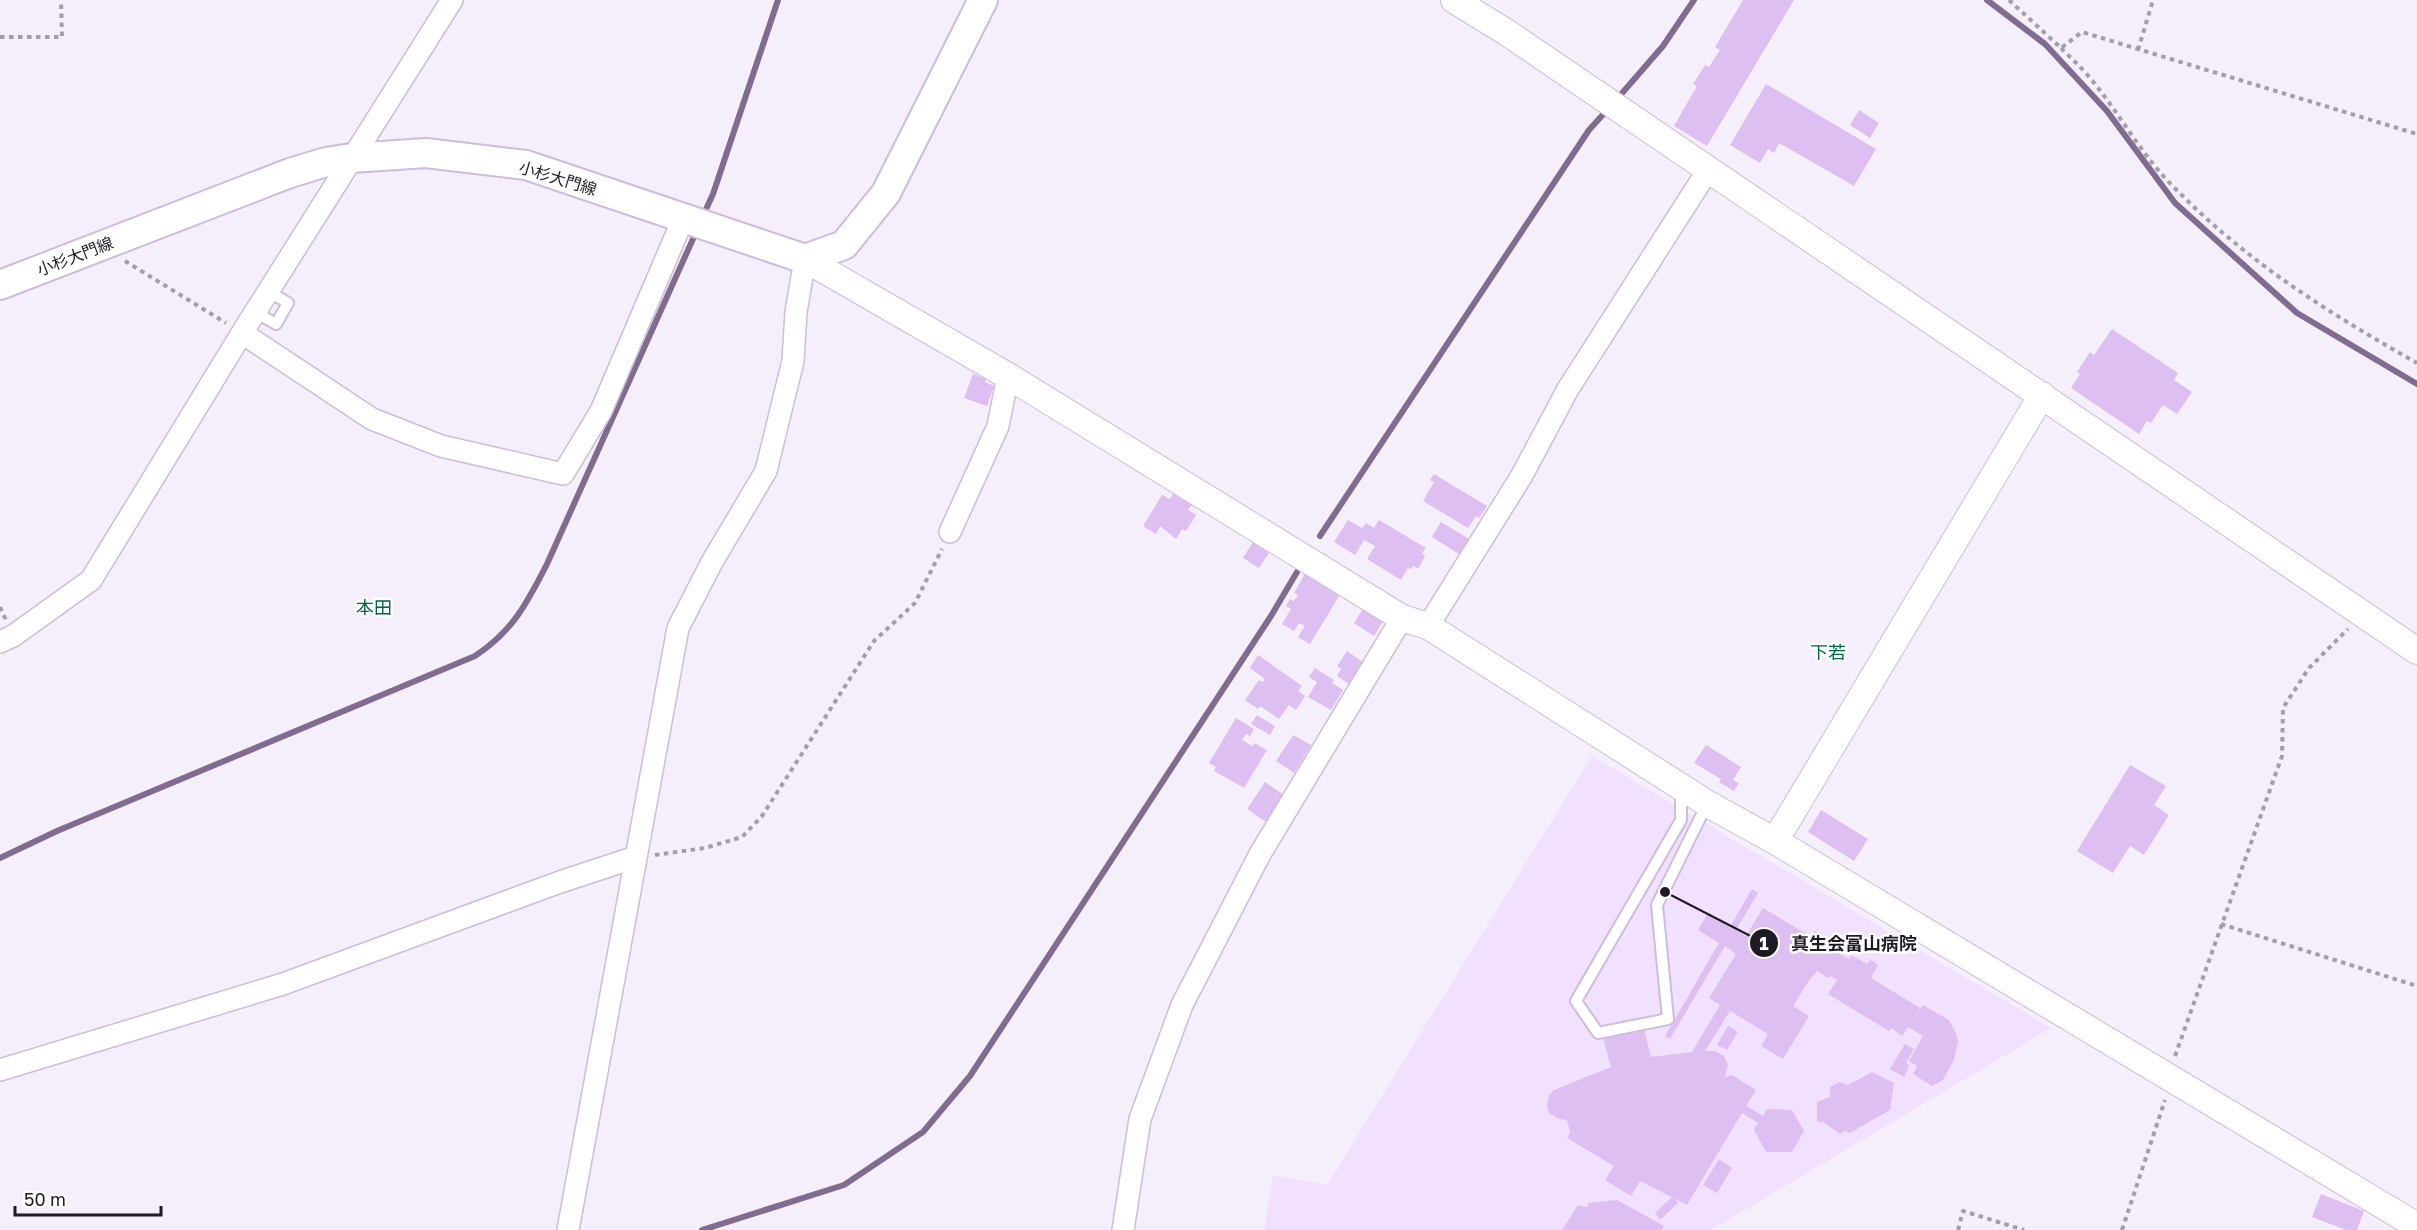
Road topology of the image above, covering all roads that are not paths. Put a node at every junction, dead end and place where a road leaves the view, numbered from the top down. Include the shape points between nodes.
1 (452, 0) edge
2 (983, 0) edge
3 (1454, 0) edge
4 (351, 158) junction
5 (1708, 170) junction
6 (682, 219) junction
7 (804, 259) junction
8 (0, 285) edge
9 (242, 333) junction
10 (1008, 376) junction
11 (2042, 395) junction
12 (950, 532) road end
13 (1402, 618) junction
14 (1428, 626) junction
15 (0, 642) edge
16 (2417, 651) edge
17 (1685, 790) junction
18 (1707, 804) junction
19 (1775, 841) junction
20 (636, 857) junction
21 (0, 1070) edge
22 (2417, 1226) edge
23 (568, 1230) edge
24 (1123, 1230) edge

1 - 4 street
2 - 7 main road via 886,193 844,245
3 - 5 street
4 - 6 main road, 小杉大門線 via 426,153 526,165
4 - 8 main road, 小杉大門線 via 290,173
4 - 9 street
5 - 11 street
5 - 14 street via 1568,389 1521,477
6 - 7 main road, 小杉大門線
6 - 9 street via 601,411 563,474 441,446 372,419
7 - 10 street
7 - 20 street via 793,361 766,471 678,628
9 - 15 street via 91,580
10 - 12 street via 998,426
10 - 13 street
11 - 16 street
11 - 19 street
13 - 14 street
13 - 24 street via 1260,854 1182,1005 1140,1119
14 - 17 street
17 - 18 street
17 - 18 lane via 1681,797 1681,820 1576,1000 1598,1033 1668,1019 1657,905
18 - 19 street
19 - 22 street
20 - 21 street via 283,984
20 - 23 street

